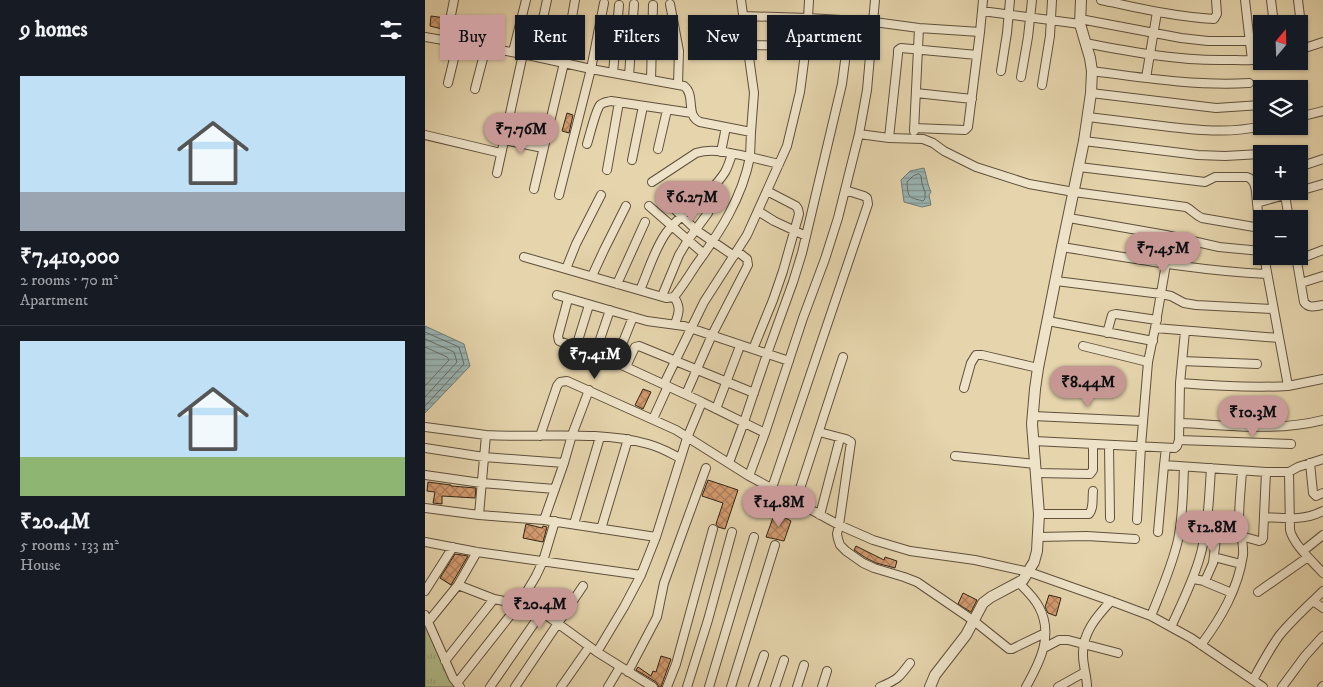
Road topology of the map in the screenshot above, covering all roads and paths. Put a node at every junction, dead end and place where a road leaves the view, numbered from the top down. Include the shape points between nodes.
1 (454, 0) edge
2 (526, 0) edge
3 (547, 0) edge
4 (575, 0) edge
5 (741, 0) edge
6 (809, 0) edge
7 (875, 0) edge
8 (983, 0) edge
9 (1010, 0) edge
10 (1032, 0) edge
11 (1052, 0) edge
12 (1081, 0) edge
13 (1101, 0) edge
14 (1215, 0) edge
15 (1245, 0) edge
16 (1271, 0) edge
17 (1298, 0) edge
18 (1115, 1) edge
19 (604, 3) dead end
20 (619, 4) dead end
21 (634, 4) dead end
22 (670, 4) dead end
23 (653, 5) dead end
24 (981, 11) junction
25 (1157, 12) junction
26 (1009, 14) junction
27 (451, 15) edge
28 (544, 15) edge
29 (743, 15) edge
30 (809, 15) edge
31 (874, 15) edge
32 (1273, 15) edge
33 (1299, 15) edge
34 (1031, 17) junction
35 (1051, 20) junction
36 (1080, 22) junction
37 (880, 23) edge
38 (919, 28) junction
39 (980, 32) junction
40 (1153, 34) junction
41 (425, 37) edge
42 (440, 39) edge
43 (1250, 40) junction
44 (1323, 42) edge
45 (1085, 43) junction
46 (1308, 47) edge
47 (918, 49) junction
48 (505, 51) edge
49 (513, 52) joint
50 (1149, 54) junction
51 (977, 55) junction
52 (454, 60) edge
53 (483, 60) edge
54 (522, 60) edge
55 (552, 60) edge
56 (750, 60) edge
57 (805, 60) edge
58 (845, 60) edge
59 (870, 60) edge
60 (1251, 60) joint
61 (564, 63) junction
62 (591, 69) junction
63 (1001, 71) dead end
64 (1092, 71) junction
65 (613, 73) junction
66 (629, 76) junction
67 (1021, 77) dead end
68 (1146, 78) junction
69 (651, 80) junction
70 (448, 83) dead end
71 (1249, 83) dead end
72 (678, 84) junction
73 (1042, 85) dead end
74 (475, 89) dead end
75 (916, 93) junction
76 (1091, 93) junction
77 (972, 99) junction
78 (619, 102) junction
79 (643, 106) junction
80 (1253, 106) edge
81 (667, 110) junction
82 (1323, 111) edge
83 (692, 113) junction
84 (1308, 115) edge
85 (1088, 117) junction
86 (726, 127) junction
87 (914, 128) junction
88 (1253, 128) edge
89 (751, 132) junction
90 (859, 134) junction
91 (425, 135) edge
92 (889, 138) junction
93 (914, 138) junction
94 (504, 140) junction
95 (1084, 141) junction
96 (587, 144) dead end
97 (543, 148) junction
98 (658, 148) dead end
99 (721, 152) junction
100 (501, 153) junction
101 (732, 154) junction
102 (1253, 154) edge
103 (749, 157) junction
104 (1323, 159) edge
105 (632, 160) dead end
106 (779, 164) junction
107 (1308, 164) edge
108 (1079, 167) junction
109 (607, 170) dead end
110 (497, 173) dead end
111 (1251, 178) joint
112 (652, 182) dead end
113 (1323, 184) edge
114 (1308, 188) edge
115 (534, 189) dead end
116 (845, 190) junction
117 (767, 191) junction
118 (1074, 192) junction
119 (559, 195) dead end
120 (601, 195) dead end
121 (663, 198) dead end
122 (1268, 200) edge
123 (697, 203) junction
124 (1257, 203) junction
125 (626, 206) dead end
126 (649, 206) dead end
127 (1258, 210) edge
128 (758, 211) junction
129 (681, 217) junction
130 (1069, 218) junction
131 (645, 222) dead end
132 (672, 225) junction
133 (1253, 227) edge
134 (696, 230) junction
135 (794, 230) junction
136 (806, 236) junction
137 (688, 240) junction
138 (712, 242) junction
139 (1062, 247) junction
140 (1253, 250) edge
141 (1323, 250) edge
142 (735, 253) junction
143 (704, 254) junction
144 (1308, 254) edge
145 (524, 257) dead end
146 (1166, 264) junction
147 (1266, 265) edge
148 (1297, 265) edge
149 (566, 269) junction
150 (1267, 274) junction
151 (592, 276) junction
152 (1323, 276) edge
153 (1055, 280) junction
154 (617, 284) junction
155 (1301, 284) junction
156 (640, 290) junction
157 (1161, 294) junction
158 (557, 295) dead end
159 (661, 296) junction
160 (674, 297) junction
161 (568, 299) junction
162 (1323, 304) edge
163 (589, 305) junction
164 (1273, 309) junction
165 (610, 310) junction
166 (633, 317) junction
167 (1048, 321) junction
168 (675, 324) junction
169 (1156, 324) junction
170 (691, 328) junction
171 (1185, 331) junction
172 (1107, 332) junction
173 (712, 336) junction
174 (1279, 338) junction
175 (1153, 342) junction
176 (740, 346) junction
177 (1083, 346) dead end
178 (575, 347) junction
179 (753, 350) junction
180 (595, 354) junction
181 (767, 354) junction
182 (843, 357) dead end
183 (676, 360) junction
184 (789, 361) junction
185 (1182, 361) junction
186 (615, 362) junction
187 (1148, 362) junction
188 (1257, 364) dead end
189 (626, 367) junction
190 (1038, 368) junction
191 (697, 369) junction
192 (1323, 379) edge
193 (727, 381) junction
194 (1181, 382) junction
195 (667, 385) junction
196 (1289, 386) junction
197 (964, 388) dead end
198 (589, 390) junction
199 (754, 393) junction
200 (686, 394) junction
201 (702, 402) junction
202 (717, 409) junction
203 (1033, 416) junction
204 (653, 419) junction
205 (1323, 420) edge
206 (1143, 421) junction
207 (744, 422) junction
208 (1180, 423) junction
209 (425, 427) edge
210 (819, 432) junction
211 (765, 433) junction
212 (486, 435) junction
213 (572, 435) junction
214 (540, 436) junction
215 (600, 437) junction
216 (840, 438) junction
217 (628, 440) junction
218 (1179, 440) junction
219 (1034, 441) junction
220 (685, 442) junction
221 (1093, 444) junction
222 (1109, 444) junction
223 (1291, 444) dead end
224 (1141, 446) junction
225 (425, 448) edge
226 (1165, 448) junction
227 (681, 456) junction
228 (955, 456) dead end
229 (484, 457) junction
230 (1323, 459) edge
231 (564, 463) junction
232 (729, 463) junction
233 (1310, 463) junction
234 (1164, 465) junction
235 (1184, 467) junction
236 (706, 468) dead end
237 (1211, 468) junction
238 (1035, 469) junction
239 (1242, 471) junction
240 (1266, 472) junction
241 (1289, 472) junction
242 (425, 474) edge
243 (749, 476) junction
244 (481, 483) junction
245 (772, 488) junction
246 (555, 489) junction
247 (1093, 491) dead end
248 (1323, 493) edge
249 (796, 501) junction
250 (425, 508) edge
251 (1323, 511) edge
252 (1039, 514) junction
253 (479, 515) junction
254 (820, 515) junction
255 (1264, 517) junction
256 (1110, 518) dead end
257 (1290, 519) junction
258 (544, 520) junction
259 (1137, 520) dead end
260 (555, 521) junction
261 (574, 524) junction
262 (601, 529) junction
263 (713, 529) dead end
264 (838, 529) junction
265 (732, 532) dead end
266 (1157, 532) dead end
267 (1205, 534) junction
268 (1323, 535) edge
269 (754, 536) dead end
270 (1241, 536) junction
271 (656, 537) junction
272 (1038, 537) junction
273 (1135, 539) dead end
274 (425, 542) edge
275 (775, 545) dead end
276 (453, 547) junction
277 (477, 552) junction
278 (1306, 554) junction
279 (1214, 557) junction
280 (543, 561) junction
281 (1241, 564) junction
282 (1323, 573) edge
283 (641, 575) junction
284 (1024, 578) junction
285 (1193, 579) junction
286 (1203, 581) junction
287 (458, 584) junction
288 (583, 586) dead end
289 (425, 591) edge
290 (1258, 592) dead end
291 (1323, 592) edge
292 (1232, 593) junction
293 (494, 599) junction
294 (1111, 601) junction
295 (1313, 601) junction
296 (520, 603) junction
297 (1323, 608) edge
298 (541, 612) junction
299 (1151, 616) junction
300 (427, 619) edge
301 (974, 621) junction
302 (558, 624) junction
303 (1171, 627) junction
304 (1045, 634) junction
305 (1323, 636) edge
306 (1083, 644) junction
307 (1201, 645) junction
308 (1044, 648) junction
309 (593, 649) junction
310 (1118, 653) dead end
311 (764, 655) dead end
312 (784, 660) dead end
313 (445, 661) junction
314 (909, 663) dead end
315 (804, 665) dead end
316 (620, 667) junction
317 (827, 671) dead end
318 (628, 672) junction
319 (1085, 672) junction
320 (1253, 680) junction
321 (458, 685) edge
322 (610, 686) edge
323 (931, 686) edge
324 (490, 687) edge
325 (515, 687) edge
326 (561, 687) edge
327 (653, 687) edge
328 (667, 687) edge
329 (687, 687) edge
330 (709, 687) edge
331 (731, 687) edge
332 (753, 687) edge
333 (775, 687) edge
334 (797, 687) edge
335 (822, 687) edge
336 (880, 687) edge
337 (1026, 687) edge
338 (1058, 687) edge
339 (1087, 687) edge
340 (1263, 687) edge
341 (1282, 687) edge

1 - 27 street
2 - 49 street
3 - 28 street
4 - 61 street
5 - 29 street
6 - 30 street
7 - 31 street
8 - 24 street
9 - 26 street
10 - 34 street
11 - 35 street
12 - 36 street
13 - 18 street
14 - 25 street via 1217,14 1214,19
15 - 43 street
16 - 32 street
17 - 33 street
18 - 25 street
19 - 62 street
20 - 65 street
21 - 66 street
22 - 72 street via 679,51
23 - 69 street
24 - 26 street
24 - 39 street
25 - 40 street
26 - 34 street
26 - 63 street
34 - 35 street
34 - 67 street
35 - 36 street
35 - 73 street
36 - 40 street
36 - 45 street
37 - 38 street
38 - 39 street
38 - 47 street
39 - 51 street
40 - 43 street via 1208,41
40 - 50 street
41 - 42 street
43 - 60 street
44 - 46 street
45 - 50 street
45 - 64 street
47 - 51 street
47 - 75 street
47 - 92 street via 904,47 898,50
48 - 49 street
50 - 60 street via 1188,59
50 - 68 street
51 - 77 street
52 - 70 street
53 - 74 street
54 - 94 street
55 - 61 street
56 - 89 street via 754,94
57 - 106 street via 787,146
58 - 136 street
59 - 90 street
61 - 62 street
61 - 97 street
62 - 65 street
62 - 119 street
64 - 68 street
64 - 76 street
65 - 66 street
66 - 69 street
68 - 71 street via 1206,84
69 - 72 street
72 - 83 street via 687,88
75 - 77 street
75 - 87 street
76 - 80 street via 1216,108
76 - 85 street
77 - 87 street via 965,130
78 - 79 street
78 - 96 street via 605,102 599,106
78 - 109 street
79 - 81 street
79 - 105 street
81 - 83 street
81 - 98 street
82 - 84 street
83 - 86 street via 695,120
85 - 88 street via 1190,130 1223,132
85 - 95 street
86 - 89 street
86 - 99 street
87 - 93 street
89 - 103 street
90 - 92 street
90 - 116 street
91 - 100 street
92 - 93 street
93 - 118 street via 933,143 960,159 1003,176
94 - 97 street
94 - 100 street
95 - 102 street via 1199,156
95 - 108 street
97 - 115 street
99 - 101 street
99 - 112 street via 703,150 696,153
100 - 110 street
101 - 103 street
101 - 123 street via 726,171
103 - 106 street
103 - 138 street via 741,190
104 - 107 street
106 - 117 street
108 - 111 street via 1205,182 1215,177
108 - 118 street
111 - 124 street
113 - 114 street
116 - 184 street
116 - 245 street via 864,196 868,204
117 - 128 street
117 - 135 street via 799,209
118 - 130 street
118 - 133 street via 1186,207 1201,218
120 - 149 street
121 - 129 street
122 - 124 street
123 - 129 street
123 - 134 street via 708,213
124 - 127 street
125 - 151 street
126 - 132 street
128 - 135 street
128 - 142 street
129 - 132 street
129 - 134 street
130 - 139 street
130 - 140 street via 1219,247
131 - 154 street
132 - 137 street
132 - 156 street via 660,242
134 - 137 street
134 - 138 street
135 - 136 street
135 - 179 street
136 - 181 street
137 - 143 street
137 - 159 street
138 - 142 street
138 - 143 street
139 - 146 street
139 - 153 street
141 - 144 street
142 - 170 street
142 - 173 street via 747,259 748,265
143 - 160 street
145 - 149 street
146 - 150 street
146 - 157 street
147 - 150 street
148 - 155 street
149 - 151 street
150 - 164 street
151 - 154 street
152 - 155 street
153 - 157 street
153 - 167 street
154 - 156 street
155 - 162 street via 1307,306
156 - 159 street
157 - 164 street via 1196,305
157 - 169 street
158 - 161 street
159 - 160 street
160 - 168 street via 679,310
161 - 163 street
161 - 178 street via 558,339
163 - 165 street
163 - 178 street
164 - 174 street
165 - 166 street
165 - 180 street
166 - 168 street
166 - 186 street
167 - 172 street
167 - 190 street
168 - 170 street
169 - 171 street
169 - 172 street via 1116,314 1111,318
169 - 175 street
170 - 173 street
170 - 183 street
171 - 174 street
171 - 185 street
172 - 175 street
173 - 176 street
173 - 191 street
174 - 196 street
175 - 187 street
176 - 179 street
176 - 193 street
177 - 187 street
178 - 180 street
179 - 181 street
180 - 186 street
181 - 184 street
181 - 199 street
182 - 210 street
183 - 189 street via 637,346
183 - 191 street
183 - 195 street
184 - 211 street
185 - 188 street
185 - 194 street
186 - 189 street
187 - 206 street
189 - 195 street
190 - 197 street via 976,355
190 - 203 street
191 - 193 street
191 - 200 street
192 - 196 street
193 - 199 street
193 - 202 street
194 - 196 street via 1241,387
194 - 208 street
195 - 200 street
195 - 204 street
198 - 204 street
198 - 213 street
198 - 214 street via 567,381 560,382
199 - 207 street
200 - 201 street
201 - 202 street
201 - 220 street
202 - 207 street
203 - 206 street
203 - 219 street
204 - 220 street via 676,430
205 - 208 street via 1263,427
206 - 224 street
207 - 211 street
207 - 232 street
208 - 218 street
209 - 212 street
210 - 216 street
210 - 249 street
211 - 243 street
212 - 214 street
212 - 229 street
213 - 214 street
213 - 215 street
213 - 231 street
215 - 217 street
215 - 261 street
216 - 254 street
216 - 264 street via 849,440 851,445
217 - 227 street
217 - 262 street
218 - 223 street
218 - 226 street via 1175,448
219 - 221 street
219 - 238 street
220 - 227 street
220 - 232 street
221 - 222 street
221 - 238 street via 1093,470 1090,474
222 - 224 street
222 - 256 street
224 - 226 street
224 - 259 street
225 - 229 street
226 - 234 street
227 - 271 street
228 - 238 street
229 - 231 street
229 - 244 street
230 - 233 street
231 - 246 street
232 - 243 street
233 - 241 street
233 - 248 street via 1313,493 1316,496
234 - 235 street
234 - 266 street
235 - 237 street
235 - 299 street via 1178,539
236 - 318 street via 665,583 657,616
237 - 239 street
237 - 267 street
238 - 252 street
239 - 240 street
239 - 270 street
240 - 241 street
240 - 255 street
241 - 257 street
242 - 244 street
243 - 245 street
244 - 246 street
244 - 253 street
245 - 249 street
246 - 258 street
247 - 252 street via 1089,514
249 - 254 street
250 - 253 street
251 - 257 street
252 - 272 street
253 - 258 street
254 - 264 street
255 - 257 street
255 - 270 street via 1261,540
257 - 278 street via 1291,535
258 - 260 street
260 - 261 street
260 - 280 street
261 - 262 street
262 - 271 street
263 - 328 street
264 - 284 street via 910,551 975,560
264 - 301 street via 840,545 863,563 917,582
265 - 329 street
267 - 279 street via 1215,536
267 - 285 street
268 - 278 street
269 - 330 street
270 - 281 street
271 - 283 street
272 - 273 street
272 - 284 street via 1034,562
274 - 276 street
275 - 331 street
276 - 277 street
276 - 289 street
277 - 280 street
277 - 287 street
278 - 282 street
278 - 290 street
279 - 281 street
279 - 286 street
280 - 283 street
280 - 296 street
281 - 292 street
283 - 309 street via 624,607
284 - 294 street
284 - 301 street via 991,596 983,603
284 - 304 street via 1044,619
285 - 286 street
285 - 303 street
286 - 292 street
287 - 293 street
287 - 300 street
288 - 302 street
291 - 295 street
292 - 307 street via 1225,610
293 - 296 street
293 - 313 street
294 - 299 street
294 - 306 street via 1098,614
295 - 297 street
295 - 320 street via 1279,636
296 - 298 street
296 - 321 street
298 - 302 street
298 - 324 street
299 - 303 street
300 - 313 street
301 - 304 street via 1012,649
301 - 323 street via 935,675
302 - 309 street
302 - 325 street
303 - 307 street
304 - 308 street
305 - 341 street
306 - 308 street via 1059,640
306 - 310 street
306 - 319 street
307 - 320 street
308 - 337 street
309 - 316 street
309 - 326 street
311 - 332 street
312 - 333 street
313 - 321 street
314 - 336 street via 900,676
315 - 334 street
316 - 318 street
316 - 322 street
317 - 335 street
318 - 327 street
319 - 338 street
319 - 339 street
320 - 340 street

